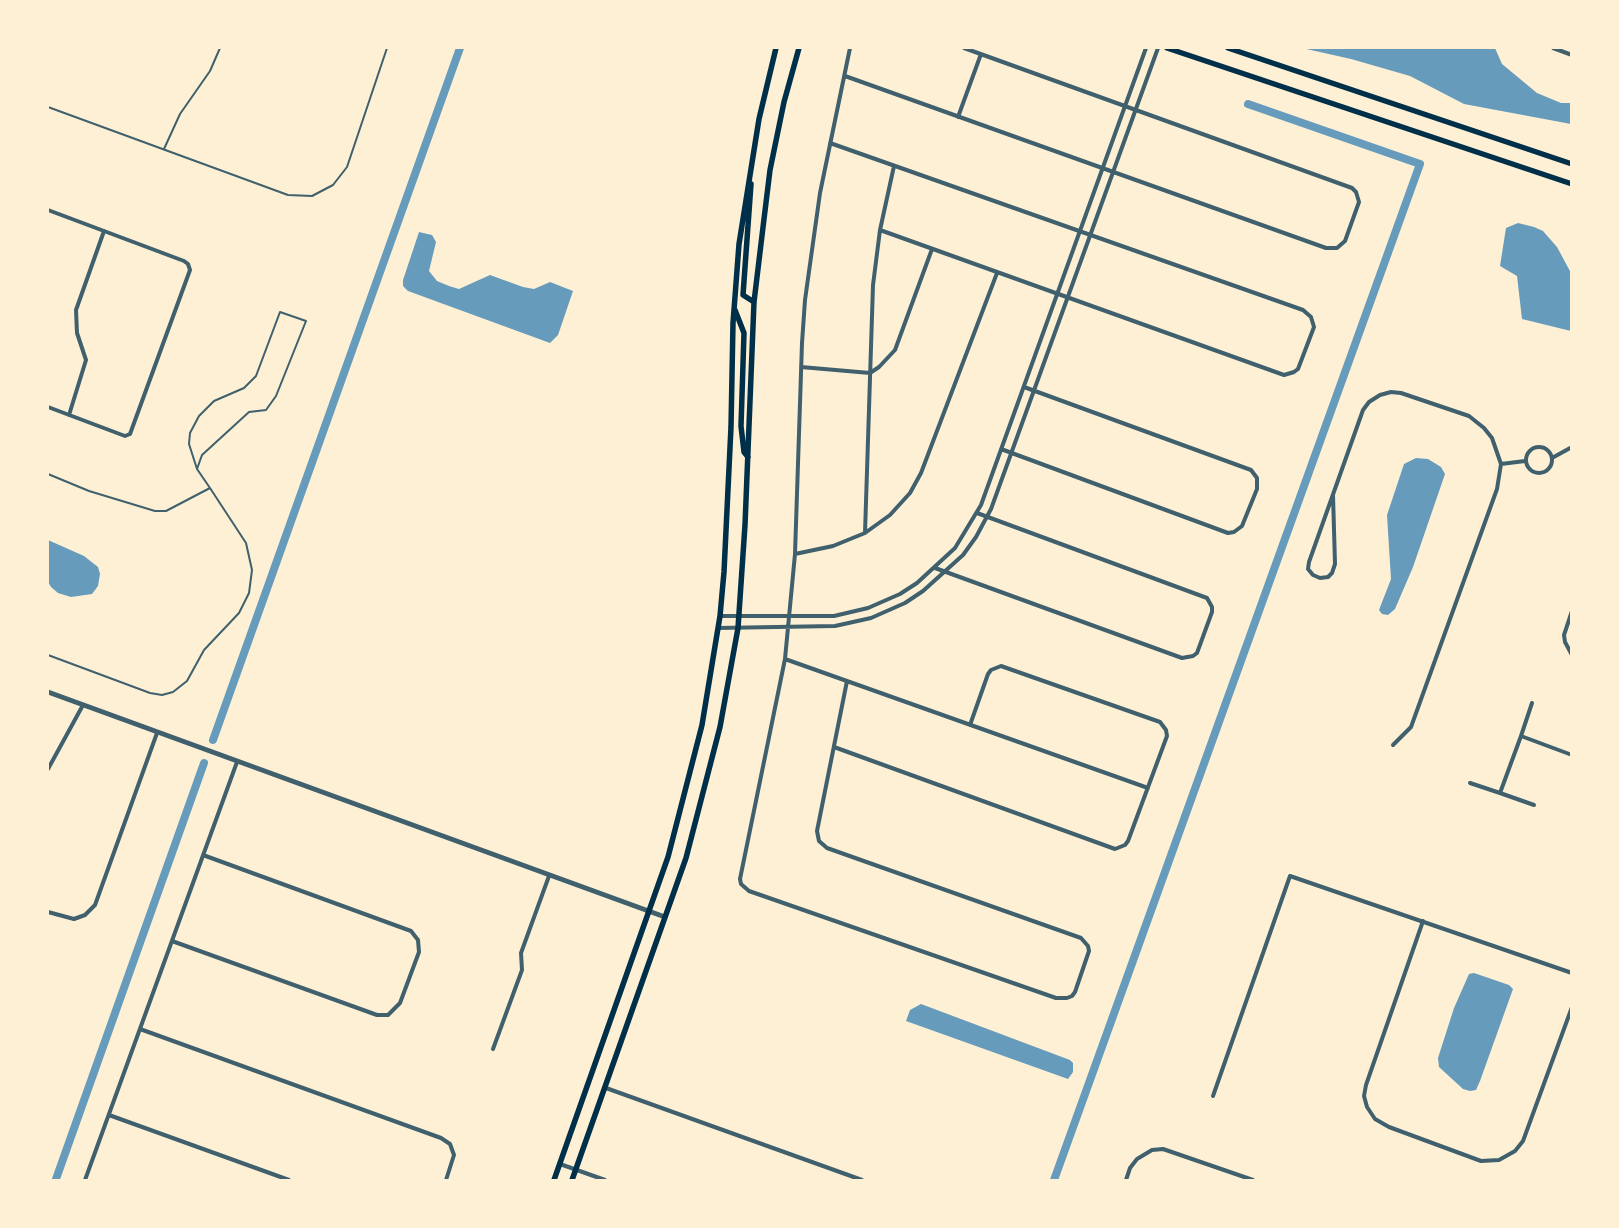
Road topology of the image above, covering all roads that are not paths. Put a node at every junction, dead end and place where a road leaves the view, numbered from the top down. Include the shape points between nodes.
1 (220, 48) edge
2 (387, 48) edge
3 (776, 48) edge
4 (799, 48) edge
5 (850, 48) edge
6 (964, 48) edge
7 (1146, 48) edge
8 (1158, 48) edge
9 (1168, 48) edge
10 (1228, 48) edge
11 (1553, 48) edge
12 (981, 54) junction
13 (1572, 55) edge
14 (845, 76) junction
15 (1126, 105) junction
16 (48, 107) edge
17 (1136, 109) junction
18 (958, 117) junction
19 (830, 143) junction
20 (164, 149) junction
21 (1572, 164) edge
22 (894, 166) junction
23 (750, 167) junction
24 (1104, 168) junction
25 (1114, 171) junction
26 (1572, 184) edge
27 (48, 210) edge
28 (880, 230) junction
29 (104, 231) junction
30 (1081, 231) junction
31 (1091, 234) junction
32 (932, 249) junction
33 (997, 273) junction
34 (1058, 294) junction
35 (1068, 298) junction
36 (754, 302) junction
37 (734, 307) junction
38 (801, 367) junction
39 (870, 373) junction
40 (1024, 387) junction
41 (1034, 390) junction
42 (48, 407) edge
43 (69, 415) junction
44 (1572, 447) edge
45 (1002, 449) junction
46 (1011, 453) junction
47 (748, 457) junction
48 (1552, 458) junction
49 (1525, 461) junction
50 (1500, 464) junction
51 (197, 469) junction
52 (48, 474) edge
53 (210, 488) junction
54 (1332, 495) junction
55 (977, 514) junction
56 (987, 517) junction
57 (865, 533) junction
58 (795, 554) junction
59 (936, 568) junction
60 (946, 572) junction
61 (873, 606) junction
62 (1572, 611) edge
63 (720, 616) junction
64 (739, 616) junction
65 (877, 616) junction
66 (789, 618) junction
67 (718, 628) junction
68 (738, 628) junction
69 (788, 628) junction
70 (48, 655) edge
71 (1572, 655) edge
72 (785, 659) junction
73 (847, 681) junction
74 (48, 692) edge
75 (1532, 703) dead end
76 (83, 706) junction
77 (970, 725) junction
78 (157, 733) junction
79 (1521, 736) junction
80 (1393, 745) dead end
81 (834, 746) junction
82 (1572, 755) edge
83 (237, 762) junction
84 (48, 769) edge
85 (1470, 783) dead end
86 (1148, 788) junction
87 (1500, 793) junction
88 (1534, 805) dead end
89 (203, 855) junction
90 (549, 876) junction
91 (649, 911) junction
92 (48, 912) edge
93 (665, 917) junction
94 (1423, 921) junction
95 (172, 941) junction
96 (1572, 973) edge
97 (1572, 1007) edge
98 (140, 1029) junction
99 (493, 1048) dead end
100 (606, 1088) junction
101 (1213, 1096) dead end
102 (108, 1115) junction
103 (560, 1164) junction
104 (576, 1170) junction
105 (85, 1180) edge
106 (289, 1180) edge
107 (446, 1180) edge
108 (554, 1180) edge
109 (572, 1180) edge
110 (605, 1180) edge
111 (862, 1180) edge
112 (1126, 1180) edge
113 (1254, 1180) edge

1 - 20 lane via 210,71 180,114
2 - 20 lane via 347,167 337,182 323,192 306,197 288,195
3 - 23 main road
4 - 36 main road via 770,170
5 - 14 street
6 - 12 street
7 - 15 street
8 - 17 street
9 - 26 main road
10 - 21 main road
11 - 13 street
12 - 15 street
12 - 18 street
14 - 18 street
14 - 19 street
15 - 17 street
15 - 24 street
16 - 20 lane
17 - 25 street
17 - 25 street via 1352,188 1358,196 1358,207 1345,241 1331,249
18 - 24 street
19 - 22 street
19 - 38 street via 811,250
22 - 28 street
22 - 30 street
23 - 36 main road via 744,295
23 - 37 main road
24 - 25 street
24 - 30 street
25 - 31 street
27 - 29 street
28 - 32 street
28 - 39 street via 873,285
29 - 43 street via 76,310 77,333 86,360
29 - 43 street via 184,261 190,270 130,434 125,436
30 - 31 street
30 - 34 street
31 - 35 street
31 - 35 street via 1303,310 1311,317 1314,327 1301,364 1294,372 1284,375
32 - 33 street
32 - 39 street via 895,350
33 - 34 street
33 - 57 street via 918,478 894,511
34 - 35 street
34 - 40 street
35 - 41 street
36 - 47 main road
37 - 47 main road via 744,333 741,426 744,452
37 - 63 main road via 728,523
38 - 39 street
38 - 58 street
39 - 57 street
40 - 41 street
40 - 45 street
41 - 46 street
41 - 46 street via 1251,470 1257,478 1257,489 1242,526 1234,532 1223,532
42 - 43 street
44 - 48 street
45 - 46 street
45 - 55 street
46 - 56 street
47 - 64 main road
48 - 49 street via 1545,448 1537,447 1527,453
48 - 49 street via 1551,467 1540,474 1532,472
49 - 50 street
50 - 54 street via 1492,438 1469,416 1401,392 1391,392 1369,402 1363,410
50 - 80 street via 1497,488 1411,727
51 - 51 lane via 189,444 198,416 214,401 244,388 256,376 280,312 306,321 276,396 266,410 249,412 202,455
51 - 53 lane
52 - 53 lane via 89,491 155,511 166,510
53 - 70 lane via 246,543 252,565 251,582 239,613 204,650 183,686 168,694 155,694
54 - 54 street via 1308,568 1320,578 1328,577 1336,564
55 - 56 street
55 - 59 street
56 - 60 street via 967,549
56 - 60 street via 1202,595 1210,602 1212,612 1200,648 1193,656 1182,658
57 - 58 street via 833,546
58 - 66 street
59 - 60 street
59 - 61 street via 900,594
60 - 65 street via 905,603
61 - 65 street
61 - 66 street via 834,616
62 - 71 street via 1564,635
63 - 64 street
63 - 67 main road
64 - 66 street
64 - 68 main road
65 - 69 street via 835,626
66 - 69 street
67 - 68 street
67 - 91 main road via 693,767
68 - 69 street
68 - 93 main road via 720,727 700,811
69 - 72 street
72 - 73 street
72 - 81 street via 740,873 741,884 749,891 1056,998 1067,998 1075,992 1088,957 1088,946 1081,938 827,848 819,841 817,831
73 - 77 street
73 - 81 street
74 - 76 street
75 - 79 street
76 - 78 street
76 - 84 street
77 - 86 street
77 - 86 street via 988,674 996,667 1007,668 1160,722 1166,730 1166,741
78 - 83 street
78 - 92 street via 95,905 85,915 74,919
79 - 82 street
79 - 87 street
81 - 86 street via 1110,848 1120,848 1128,841
83 - 89 street
83 - 90 street
85 - 87 street
87 - 88 street
89 - 95 street
89 - 95 street via 406,929 418,940 419,952 400,1003 394,1012 377,1015
90 - 91 street
90 - 99 street via 522,953 522,970
91 - 93 street
91 - 103 main road
93 - 100 main road
94 - 96 street
94 - 97 street via 1364,1096 1375,1118 1389,1127 1481,1161 1498,1160 1515,1151 1523,1141
94 - 101 street via 1290,876
95 - 98 street
98 - 102 street
98 - 107 street via 441,1138 450,1144 454,1155
100 - 104 main road
100 - 111 street
102 - 105 street
102 - 106 street
103 - 104 street
103 - 108 main road
104 - 109 main road
104 - 110 street
112 - 113 street via 1137,1159 1152,1150 1163,1149

